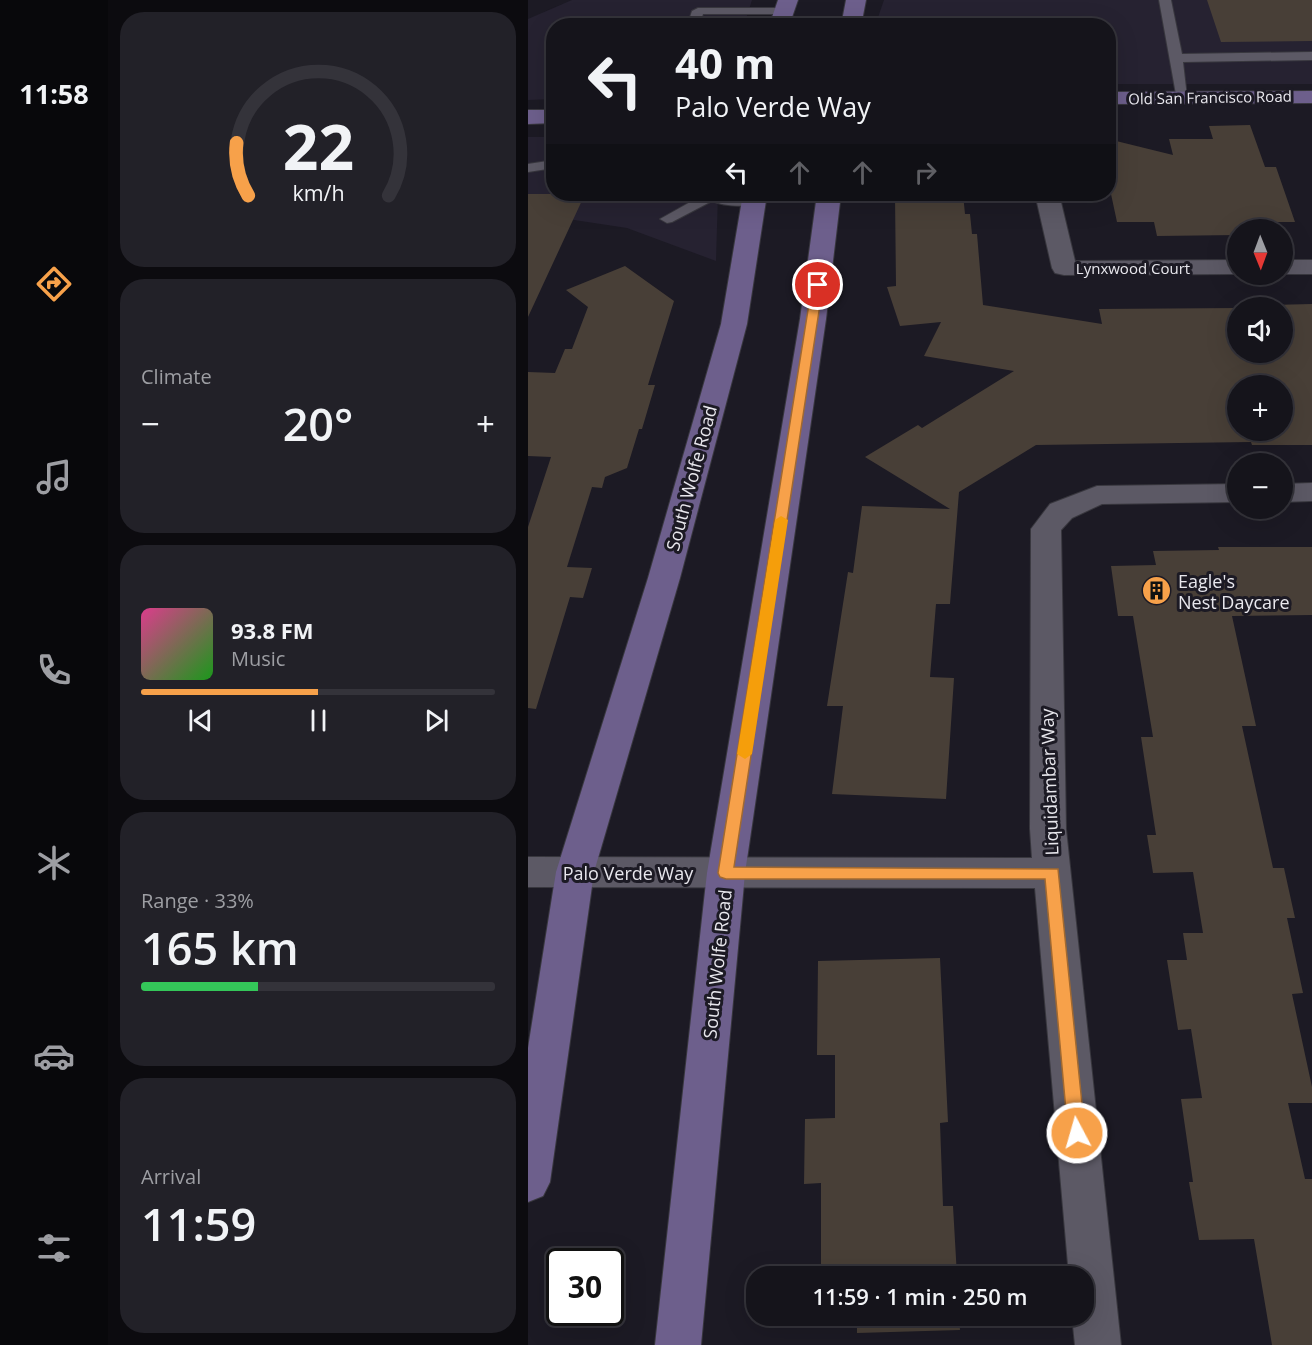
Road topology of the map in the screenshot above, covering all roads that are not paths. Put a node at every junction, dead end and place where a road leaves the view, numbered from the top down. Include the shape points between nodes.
1 (856, 0) edge
2 (1165, 0) edge
3 (784, 12) edge
4 (696, 18) edge
5 (853, 18) edge
6 (1312, 56) edge
7 (1177, 58) junction
8 (1181, 97) junction
9 (1116, 99) edge
10 (1311, 99) edge
11 (546, 116) edge
12 (528, 117) edge
13 (546, 165) edge
14 (528, 168) edge
15 (698, 201) edge
16 (754, 201) edge
17 (828, 201) edge
18 (1049, 201) edge
19 (667, 219) dead end
20 (1227, 267) edge
21 (1293, 267) edge
22 (1312, 267) edge
23 (1312, 492) edge
24 (1227, 493) edge
25 (1293, 493) edge
26 (528, 872) edge
27 (575, 872) junction
28 (726, 873) junction
29 (1052, 873) junction
30 (528, 1182) edge
31 (678, 1345) edge
32 (1098, 1345) edge

1 - 5 main road
2 - 7 lane
3 - 4 lane via 698,11
6 - 7 lane
7 - 8 lane
8 - 9 main road, Old San Francisco Road
8 - 10 main road, Old San Francisco Road
11 - 12 main road
13 - 14 lane
15 - 19 lane
16 - 27 main road, South Wolfe Road via 734,324 664,578
17 - 28 main road, South Wolfe Road
18 - 20 street, Lynxwood Court via 1065,268
21 - 22 street
23 - 25 street
24 - 29 street, Liquidambar Way via 1097,495 1061,511 1046,529 1048,819
26 - 27 street, Palo Verde Way
27 - 28 street, Palo Verde Way
27 - 30 main road, South Wolfe Road
28 - 29 street, Palo Verde Way
28 - 31 main road, South Wolfe Road
29 - 32 street, Liquidambar Way

